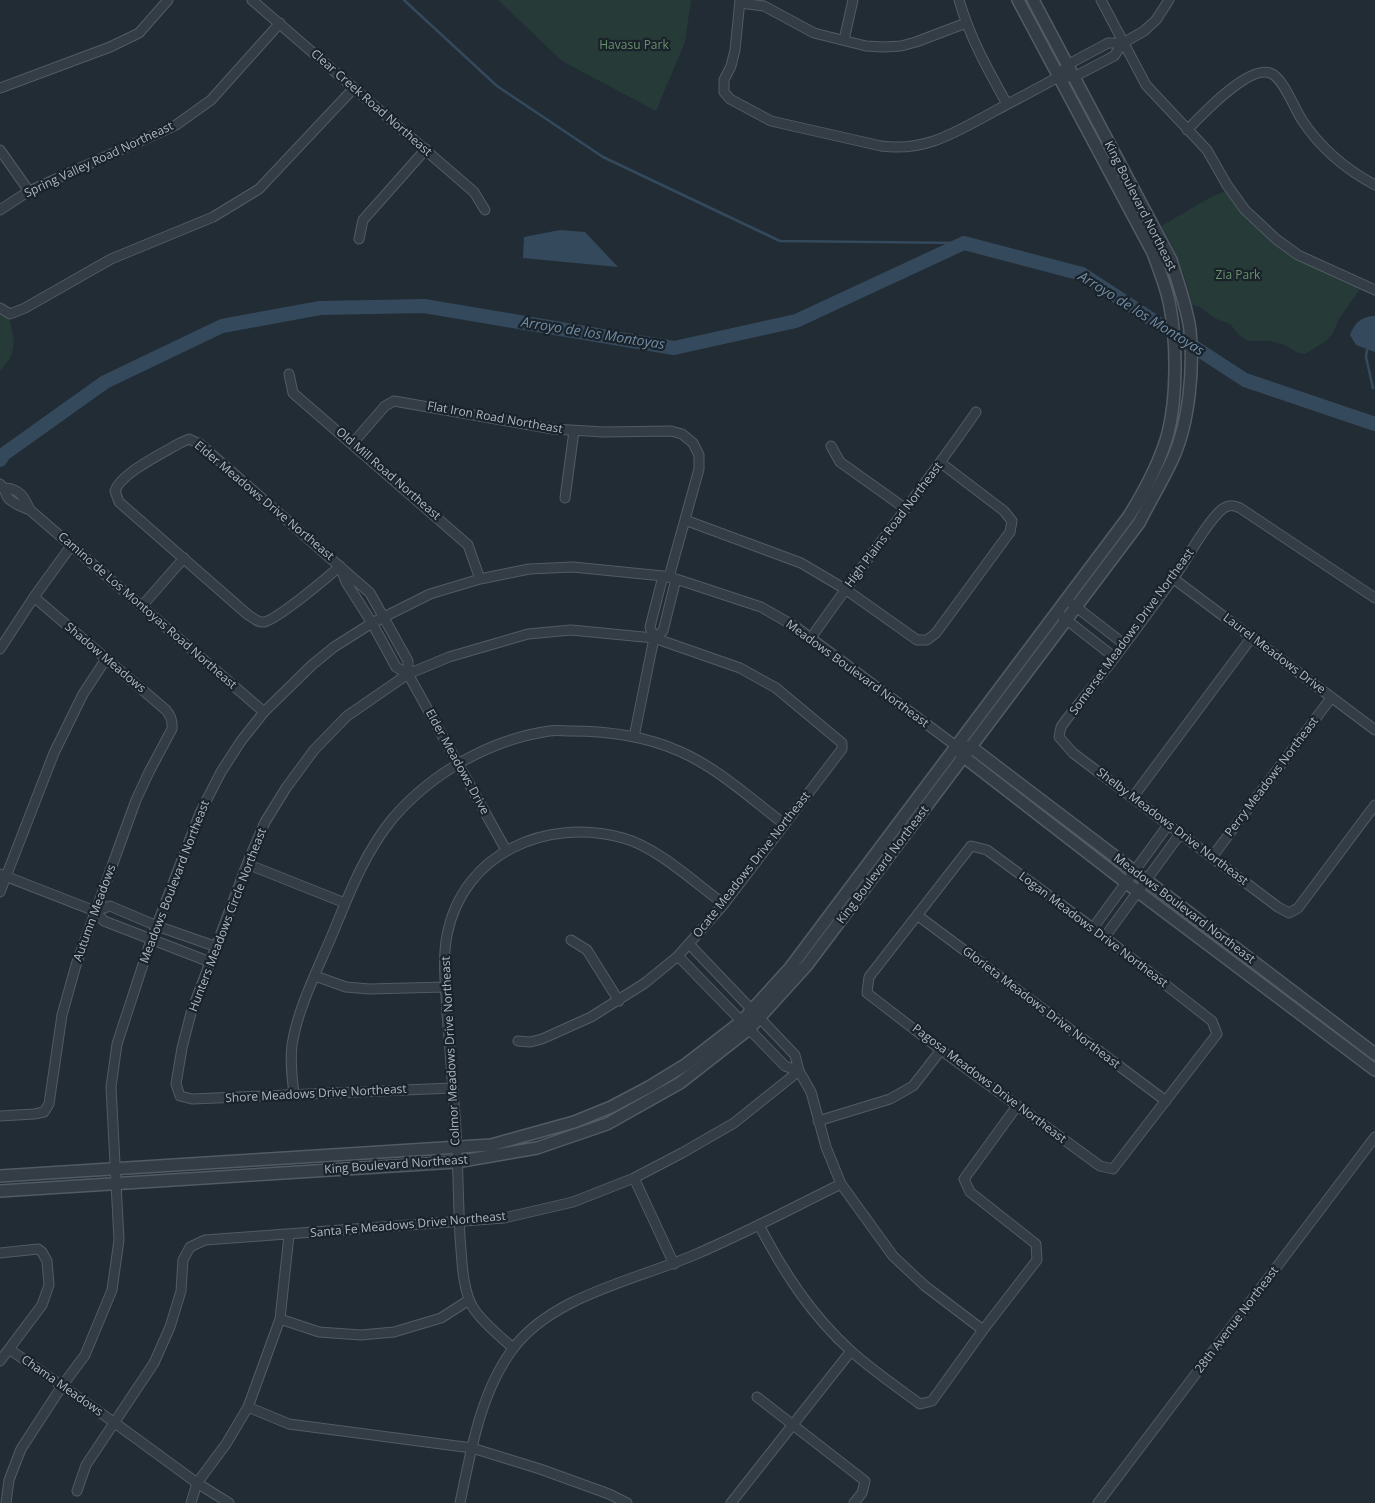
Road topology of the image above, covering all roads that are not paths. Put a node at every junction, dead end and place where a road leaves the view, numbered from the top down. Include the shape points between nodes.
1 (168, 0) edge
2 (252, 0) edge
3 (853, 0) edge
4 (959, 0) edge
5 (1018, 0) edge
6 (1033, 0) edge
7 (1101, 0) edge
8 (1169, 0) edge
9 (740, 2) edge
10 (280, 23) junction
11 (966, 23) junction
12 (844, 40) junction
13 (1123, 43) junction
14 (1068, 65) junction
15 (1058, 77) junction
16 (1074, 77) junction
17 (0, 88) edge
18 (354, 88) junction
19 (1007, 104) junction
20 (1187, 130) junction
21 (0, 150) edge
22 (426, 150) junction
23 (1375, 185) edge
24 (29, 191) junction
25 (0, 210) edge
26 (485, 210) dead end
27 (359, 240) dead end
28 (1375, 290) edge
29 (0, 308) edge
30 (288, 374) dead end
31 (976, 412) dead end
32 (574, 431) junction
33 (352, 444) junction
34 (830, 446) dead end
35 (941, 463) junction
36 (2, 485) edge
37 (565, 498) dead end
38 (906, 509) junction
39 (685, 520) junction
40 (71, 546) junction
41 (184, 558) junction
42 (340, 566) junction
43 (669, 577) junction
44 (1174, 578) junction
45 (480, 579) junction
46 (845, 589) junction
47 (34, 597) junction
48 (1375, 598) edge
49 (1066, 600) junction
50 (142, 606) junction
51 (1076, 607) junction
52 (1056, 612) junction
53 (384, 617) junction
54 (1066, 620) junction
55 (372, 623) junction
56 (1252, 637) junction
57 (654, 638) junction
58 (811, 638) junction
59 (1124, 644) junction
60 (0, 649) edge
61 (1114, 657) junction
62 (106, 659) junction
63 (408, 674) junction
64 (1331, 698) junction
65 (264, 712) junction
66 (173, 722) joint
67 (1375, 730) edge
68 (634, 737) junction
69 (1059, 737) joint
70 (842, 743) joint
71 (956, 746) junction
72 (971, 747) junction
73 (964, 757) junction
74 (459, 764) junction
75 (1132, 797) junction
76 (1375, 805) edge
77 (784, 824) junction
78 (1168, 824) junction
79 (1180, 834) junction
80 (506, 850) junction
81 (1212, 857) junction
82 (247, 864) junction
83 (1135, 872) junction
84 (3, 875) edge
85 (1146, 880) junction
86 (1127, 883) junction
87 (1138, 891) junction
88 (0, 892) edge
89 (345, 903) junction
90 (724, 904) junction
91 (95, 911) junction
92 (917, 914) junction
93 (157, 926) junction
94 (1093, 928) junction
95 (1104, 938) junction
96 (151, 940) junction
97 (571, 940) dead end
98 (690, 945) junction
99 (217, 947) junction
100 (678, 956) junction
101 (210, 962) junction
102 (315, 976) junction
103 (446, 987) junction
104 (619, 1000) junction
105 (752, 1009) junction
106 (760, 1018) junction
107 (745, 1025) junction
108 (518, 1041) dead end
109 (941, 1050) junction
110 (1375, 1054) edge
111 (1375, 1070) edge
112 (799, 1071) junction
113 (452, 1088) junction
114 (294, 1094) junction
115 (180, 1096) joint
116 (1166, 1101) junction
117 (1017, 1106) junction
118 (0, 1116) edge
119 (818, 1121) junction
120 (1375, 1137) edge
121 (456, 1148) junction
122 (456, 1162) junction
123 (115, 1169) junction
124 (0, 1176) edge
125 (634, 1178) junction
126 (116, 1184) junction
127 (841, 1184) junction
128 (0, 1192) edge
129 (459, 1222) junction
130 (759, 1225) junction
131 (289, 1234) junction
132 (0, 1253) edge
133 (674, 1264) junction
134 (469, 1300) junction
135 (280, 1319) junction
136 (983, 1330) junction
137 (513, 1348) junction
138 (9, 1349) junction
139 (851, 1350) junction
140 (0, 1361) edge
141 (62, 1386) junction
142 (757, 1397) dead end
143 (248, 1407) junction
144 (115, 1423) junction
145 (792, 1424) junction
146 (472, 1448) junction
147 (197, 1484) junction
148 (77, 1490) dead end
149 (6, 1503) edge
150 (191, 1503) edge
151 (229, 1503) edge
152 (460, 1503) edge
153 (627, 1503) edge
154 (731, 1503) edge
155 (854, 1503) edge
156 (1098, 1503) edge

1 - 17 street via 139,33
2 - 10 street, Clear Creek Road Northeast
3 - 12 street
4 - 11 street
5 - 15 street, King Boulevard Northeast
6 - 14 street, King Boulevard Northeast
7 - 13 street
8 - 13 street via 1150,26
9 - 12 street via 764,6 814,33
9 - 19 street via 724,92 730,99 771,121 896,148 945,138
10 - 18 street, Clear Creek Road Northeast
10 - 24 street, Spring Valley Road Northeast via 211,100 176,125
11 - 12 street via 902,46 866,46
11 - 19 street
13 - 14 street via 1108,43
13 - 16 street via 1114,56
13 - 20 street via 1146,85
14 - 15 street
14 - 16 street, King Boulevard Northeast
15 - 16 street
15 - 19 street
15 - 49 street, King Boulevard Northeast via 1153,252 1167,293 1174,355 1168,432 1145,491
16 - 51 street, King Boulevard Northeast via 1171,260 1188,320 1190,342 1184,420 1173,457 1139,523
18 - 22 street, Clear Creek Road Northeast
18 - 29 street via 259,189 213,217 111,259 25,308 10,314
20 - 23 street via 1229,89 1253,76 1271,73 1280,81 1311,134 1331,156 1355,175
20 - 28 street via 1206,150 1245,210 1276,239 1298,255
21 - 24 street
22 - 26 street, Clear Creek Road Northeast via 474,192
22 - 27 street via 363,220
24 - 25 street, Spring Valley Road Northeast
30 - 33 street, Old Mill Road Northeast via 293,393
31 - 35 street, High Plains Road Northeast
32 - 33 street, Flat Iron Road Northeast via 394,401 385,406
32 - 37 street
32 - 39 street, Flat Iron Road Northeast via 671,431 682,434 693,443 699,455 699,469
33 - 45 street, Old Mill Road Northeast via 468,545
34 - 38 street via 840,462
35 - 38 street, High Plains Road Northeast
35 - 46 street via 1004,511 1012,522 1010,532 936,633 927,640 917,640
36 - 40 street, Camino de Los Montoyas Road Northeast via 14,488 25,498 30,510
38 - 46 street, High Plains Road Northeast
39 - 43 street, Flat Iron Road Northeast
39 - 46 street via 801,563
40 - 47 street
40 - 50 street, Camino de Los Montoyas Road Northeast
41 - 42 street via 247,614 261,622 278,614
41 - 42 street, Elder Meadows Drive Northeast via 120,502 115,491 126,475 180,443 194,440
41 - 50 street
42 - 53 street, Elder Meadows Drive Northeast via 370,594
42 - 55 street, Elder Meadows Drive Northeast via 346,582
43 - 45 street, Meadows Boulevard Northeast via 573,567 529,569
43 - 57 street via 650,627
43 - 57 street via 663,631
43 - 58 street, Meadows Boulevard Northeast via 761,607
44 - 48 street, Somerset Meadows Drive Northeast via 1220,510 1234,505
44 - 56 street, Laurel Meadows Drive
44 - 59 street, Somerset Meadows Drive Northeast
45 - 53 street, Meadows Boulevard Northeast via 430,594
46 - 58 street, High Plains Road Northeast
47 - 60 street
47 - 62 street, Shadow Meadows
49 - 51 street
49 - 52 street, King Boulevard Northeast
50 - 65 street, Camino de Los Montoyas Road Northeast
51 - 54 street, King Boulevard Northeast
51 - 59 street
52 - 54 street
52 - 71 street, King Boulevard Northeast
53 - 55 street, Meadows Boulevard Northeast
53 - 63 street, Elder Meadows Drive Northeast via 408,661
54 - 61 street
54 - 72 street, King Boulevard Northeast
55 - 63 street, Elder Meadows Drive Northeast via 396,667
55 - 65 street, Meadows Boulevard Northeast via 312,665
56 - 64 street, Laurel Meadows Drive
56 - 75 street
57 - 63 street, Hunters Meadows Circle Northeast via 571,630 528,634 449,657
57 - 68 street
57 - 70 street, Hunters Meadows Circle Northeast via 740,668 776,688
58 - 71 street, Meadows Boulevard Northeast
59 - 61 street, Somerset Meadows Drive Northeast
61 - 69 street, Somerset Meadows Drive Northeast via 1066,720
62 - 66 street, Shadow Meadows via 166,710
62 - 84 street via 83,694 54,752
63 - 74 street, Elder Meadows Drive
63 - 82 street, Hunters Meadows Circle Northeast via 348,716 314,750 265,822
64 - 67 street, Laurel Meadows Drive
64 - 81 street, Perry Meadows Northeast
65 - 93 street, Meadows Boulevard Northeast via 221,772 200,813
66 - 91 street, Autumn Meadows via 136,800
68 - 74 street via 608,732 549,731 488,748
68 - 77 street via 678,751 711,768
69 - 75 street, Shelby Meadows Drive Northeast via 1073,753
70 - 77 street, Ocate Meadows Drive Northeast via 839,753
71 - 72 street
71 - 73 street, Meadows Boulevard Northeast
71 - 105 street, King Boulevard Northeast via 790,968
72 - 73 street, King Boulevard Northeast
72 - 83 street, Meadows Boulevard Northeast
73 - 86 street, Meadows Boulevard Northeast
73 - 106 street, King Boulevard Northeast via 807,965
74 - 80 street, Elder Meadows Drive
74 - 89 street via 438,776 394,818 356,875
75 - 78 street, Shelby Meadows Drive Northeast
76 - 81 street, Shelby Meadows Drive Northeast via 1298,908 1289,913
77 - 90 street, Ocate Meadows Drive Northeast
78 - 79 street, Shelby Meadows Drive Northeast
78 - 83 street
79 - 81 street, Shelby Meadows Drive Northeast
79 - 85 street
80 - 90 street, Colmor Meadows Drive Northeast via 531,839 560,834 590,832 623,838 663,858
80 - 103 street, Colmor Meadows Drive Northeast via 484,866 463,890 456,904 446,937
82 - 89 street
82 - 99 street, Hunters Meadows Circle Northeast
83 - 85 street, Meadows Boulevard Northeast
83 - 86 street
84 - 88 street
84 - 91 street
85 - 87 street
85 - 110 street, Meadows Boulevard Northeast
86 - 87 street, Meadows Boulevard Northeast
86 - 94 street
87 - 95 street
87 - 111 street, Meadows Boulevard Northeast
89 - 102 street
90 - 98 street, Ocate Meadows Drive Northeast
91 - 93 street via 110,906
91 - 96 street via 104,921
91 - 118 street, Autumn Meadows via 62,1014 49,1104 44,1112
92 - 94 street, Logan Meadows Drive Northeast via 971,846 987,850
92 - 109 street, Pagosa Meadows Drive Northeast via 869,977 867,993
92 - 116 street, Glorieta Meadows Drive Northeast
93 - 96 street, Meadows Boulevard Northeast
93 - 99 street
94 - 95 street, Logan Meadows Drive Northeast
95 - 116 street, Logan Meadows Drive Northeast via 1212,1021 1217,1034
96 - 101 street
96 - 123 street, Meadows Boulevard Northeast via 117,1044 111,1087
97 - 104 street via 587,950
98 - 100 street, Ocate Meadows Drive Northeast
98 - 105 street
99 - 101 street, Hunters Meadows Circle Northeast
100 - 104 street, Ocate Meadows Drive Northeast
100 - 107 street
101 - 115 street, Hunters Meadows Circle Northeast via 182,1048 176,1084
102 - 103 street via 346,987 369,989
102 - 114 street via 297,1020 292,1046
103 - 113 street, Colmor Meadows Drive Northeast
104 - 108 street, Ocate Meadows Drive Northeast via 542,1040
105 - 106 street
105 - 107 street, King Boulevard Northeast
106 - 107 street, King Boulevard Northeast
106 - 112 street via 795,1055
107 - 112 street via 785,1066
107 - 121 street, King Boulevard Northeast via 649,1088 611,1107 574,1122 491,1145
107 - 122 street, King Boulevard Northeast via 680,1084 607,1124 537,1148
109 - 117 street, Pagosa Meadows Drive Northeast
109 - 119 street via 913,1086 890,1099
112 - 119 street via 811,1092
112 - 125 street, Santa Fe Meadows Drive Northeast via 734,1123
113 - 114 street, Shore Meadows Drive Northeast
113 - 121 street, Colmor Meadows Drive Northeast
114 - 115 street, Shore Meadows Drive Northeast via 192,1099
116 - 117 street, Pagosa Meadows Drive Northeast via 1113,1169 1100,1166
117 - 136 street via 964,1179 970,1192 1036,1244 1037,1260
119 - 127 street
120 - 156 street, 28th Avenue Northeast
121 - 122 street, Colmor Meadows Drive Northeast
121 - 123 street, King Boulevard Northeast
122 - 126 street, King Boulevard Northeast
122 - 129 street, Colmor Meadows Drive Northeast
123 - 124 street, King Boulevard Northeast
123 - 126 street, Meadows Boulevard Northeast
125 - 129 street, Santa Fe Meadows Drive Northeast via 573,1202 504,1218
125 - 133 street
126 - 128 street, King Boulevard Northeast
126 - 141 street, Meadows Boulevard Northeast via 119,1240 112,1290 85,1355
127 - 130 street
127 - 136 street via 894,1256 925,1286
129 - 131 street, Santa Fe Meadows Drive Northeast
129 - 134 street, Colmor Meadows Drive Northeast via 462,1268
130 - 133 street
130 - 139 street via 803,1299
131 - 135 street
131 - 144 street, Santa Fe Meadows Drive Northeast via 204,1240 190,1247 183,1260 181,1291 170,1327 154,1363
132 - 138 street via 38,1249 46,1261 49,1285 42,1305
133 - 137 street via 571,1302 535,1326
134 - 135 street via 441,1318 386,1333 319,1332
134 - 137 street, Colmor Meadows Drive Northeast via 484,1321
135 - 143 street
136 - 139 street via 932,1401 920,1404
137 - 146 street via 496,1374
138 - 140 street
138 - 141 street, Chama Meadows
139 - 145 street
141 - 144 street, Chama Meadows
141 - 149 street, Meadows Boulevard Northeast via 21,1449 9,1480
142 - 145 street
143 - 146 street via 289,1424
143 - 147 street
144 - 147 street, Chama Meadows
144 - 148 street via 86,1465
145 - 154 street
145 - 155 street via 865,1481 862,1493
146 - 152 street
146 - 153 street via 540,1468
147 - 150 street
147 - 151 street, Chama Meadows

